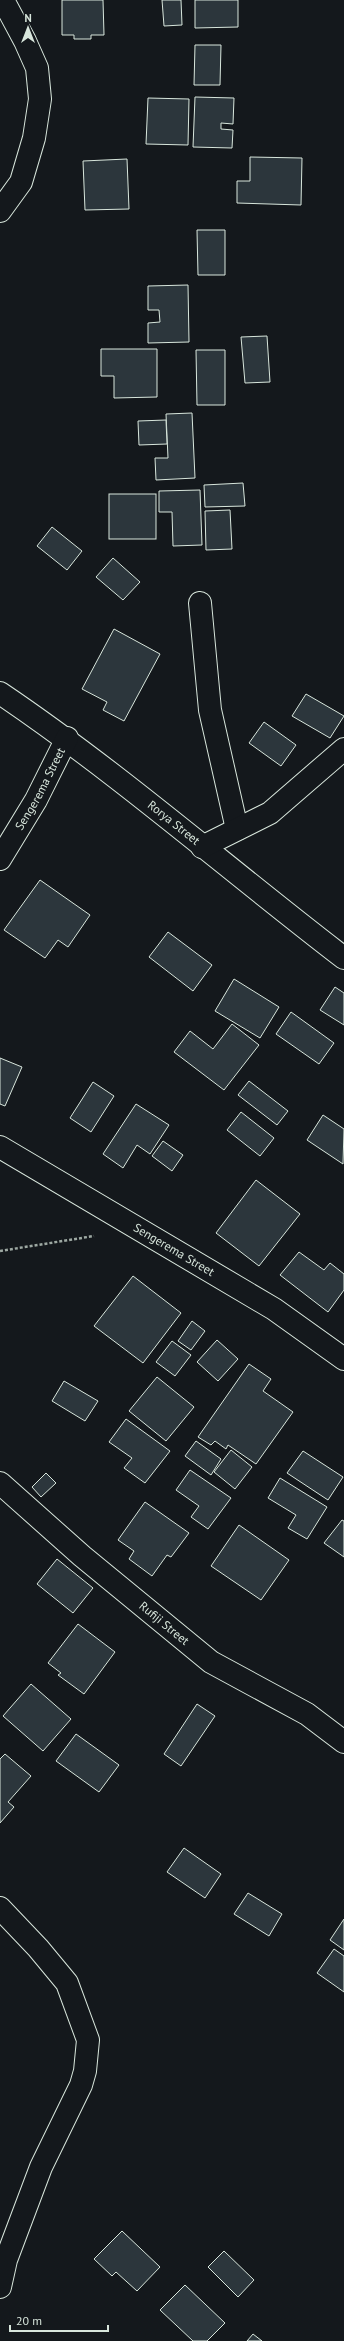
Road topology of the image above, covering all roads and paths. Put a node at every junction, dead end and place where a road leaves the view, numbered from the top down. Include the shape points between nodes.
1 (3, 0) edge
2 (0, 211) edge
3 (200, 603) dead end
4 (0, 693) edge
5 (67, 738) junction
6 (344, 749) edge
7 (237, 829) junction
8 (202, 847) junction
9 (0, 859) edge
10 (344, 958) edge
11 (0, 1147) edge
12 (137, 1228) junction
13 (0, 1251) edge
14 (344, 1359) edge
15 (0, 1482) edge
16 (344, 1742) edge
17 (0, 1908) edge
18 (0, 2287) edge

1 - 2 street via 37,68 40,99 34,138 21,182
3 - 7 street via 210,710
4 - 5 street, Rorya Street
5 - 8 street, Rorya Street
5 - 9 street, Sengerema Street via 36,800
6 - 7 street via 270,813
7 - 8 street
8 - 10 street, Rorya Street
11 - 12 street, Sengerema Street
12 - 13 path
12 - 14 street, Sengerema Street via 274,1309
15 - 16 street, Rufiji Street via 82,1556 211,1662 307,1714
17 - 18 street via 67,1983 88,2040 85,2071 41,2167 6,2260

